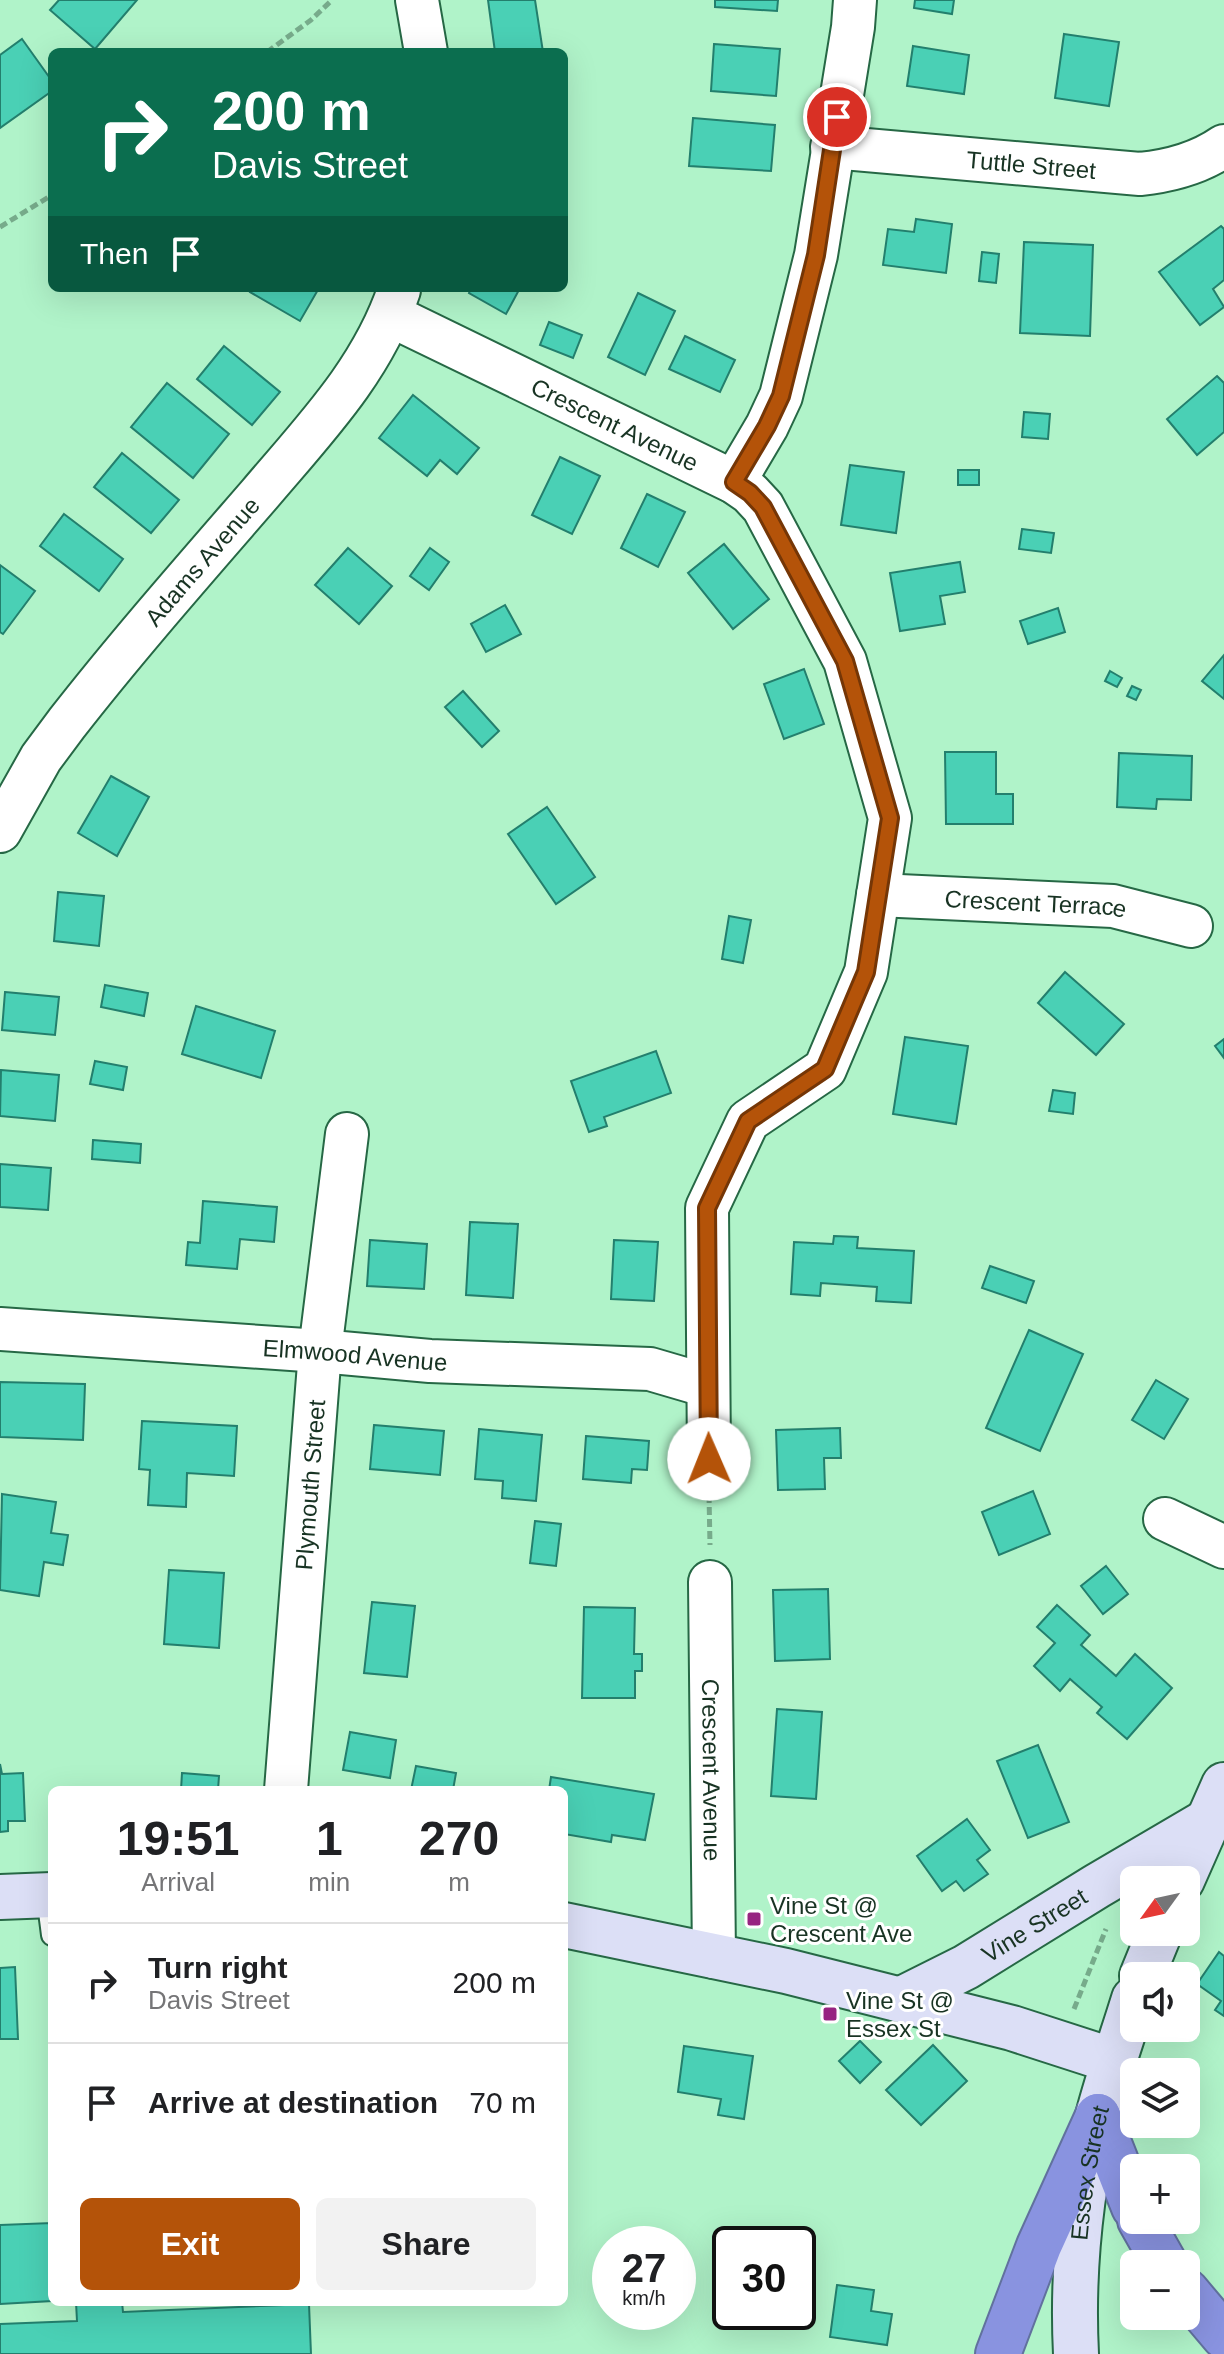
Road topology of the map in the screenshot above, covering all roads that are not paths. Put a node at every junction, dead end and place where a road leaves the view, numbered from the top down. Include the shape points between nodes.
1 (417, 0) edge
2 (855, 0) edge
3 (425, 48) edge
4 (1224, 146) edge
5 (832, 147) junction
6 (395, 302) edge
7 (734, 482) junction
8 (0, 831) edge
9 (878, 895) junction
10 (1191, 926) dead end
11 (347, 1134) dead end
12 (0, 1329) edge
13 (320, 1351) junction
14 (708, 1386) junction
15 (709, 1459) road end
16 (1165, 1519) dead end
17 (1224, 1547) edge
18 (710, 1582) road end
19 (286, 1786) edge
20 (1215, 1804) edge
21 (1188, 1866) edge
22 (0, 1897) edge
23 (48, 1909) edge
24 (568, 1926) edge
25 (714, 1957) junction
26 (900, 2000) junction
27 (1120, 2042) edge
28 (1114, 2061) junction
29 (1098, 2116) junction
30 (1120, 2172) edge
31 (1200, 2308) edge
32 (1224, 2336) edge
33 (998, 2354) edge
34 (1076, 2354) edge

1 - 3 street
2 - 5 street
4 - 5 street, Tuttle Street via 1198,161 1140,174
5 - 7 street via 816,255 781,396
6 - 7 street, Crescent Avenue
6 - 8 street, Adams Avenue via 360,371 67,723
7 - 9 street, Crescent Avenue via 763,507 845,661 890,818
9 - 10 street, Crescent Terrace via 1113,906
9 - 14 street, Crescent Avenue via 866,972 825,1069 748,1121 707,1208
11 - 13 street, Plymouth Street
12 - 13 street, Elmwood Avenue
13 - 14 street, Elmwood Avenue via 650,1369
13 - 19 street, Plymouth Street
14 - 15 street, Crescent Avenue
16 - 17 street
18 - 25 street, Crescent Avenue
20 - 21 street
20 - 26 street, Vine Street via 1097,1886 966,1967
22 - 23 street
24 - 25 street
25 - 26 street
26 - 28 street
27 - 28 street, Essex Street
28 - 29 street, Essex Street
29 - 30 highway
29 - 33 highway via 1039,2246
29 - 34 street, Essex Street via 1076,2259
31 - 32 highway

